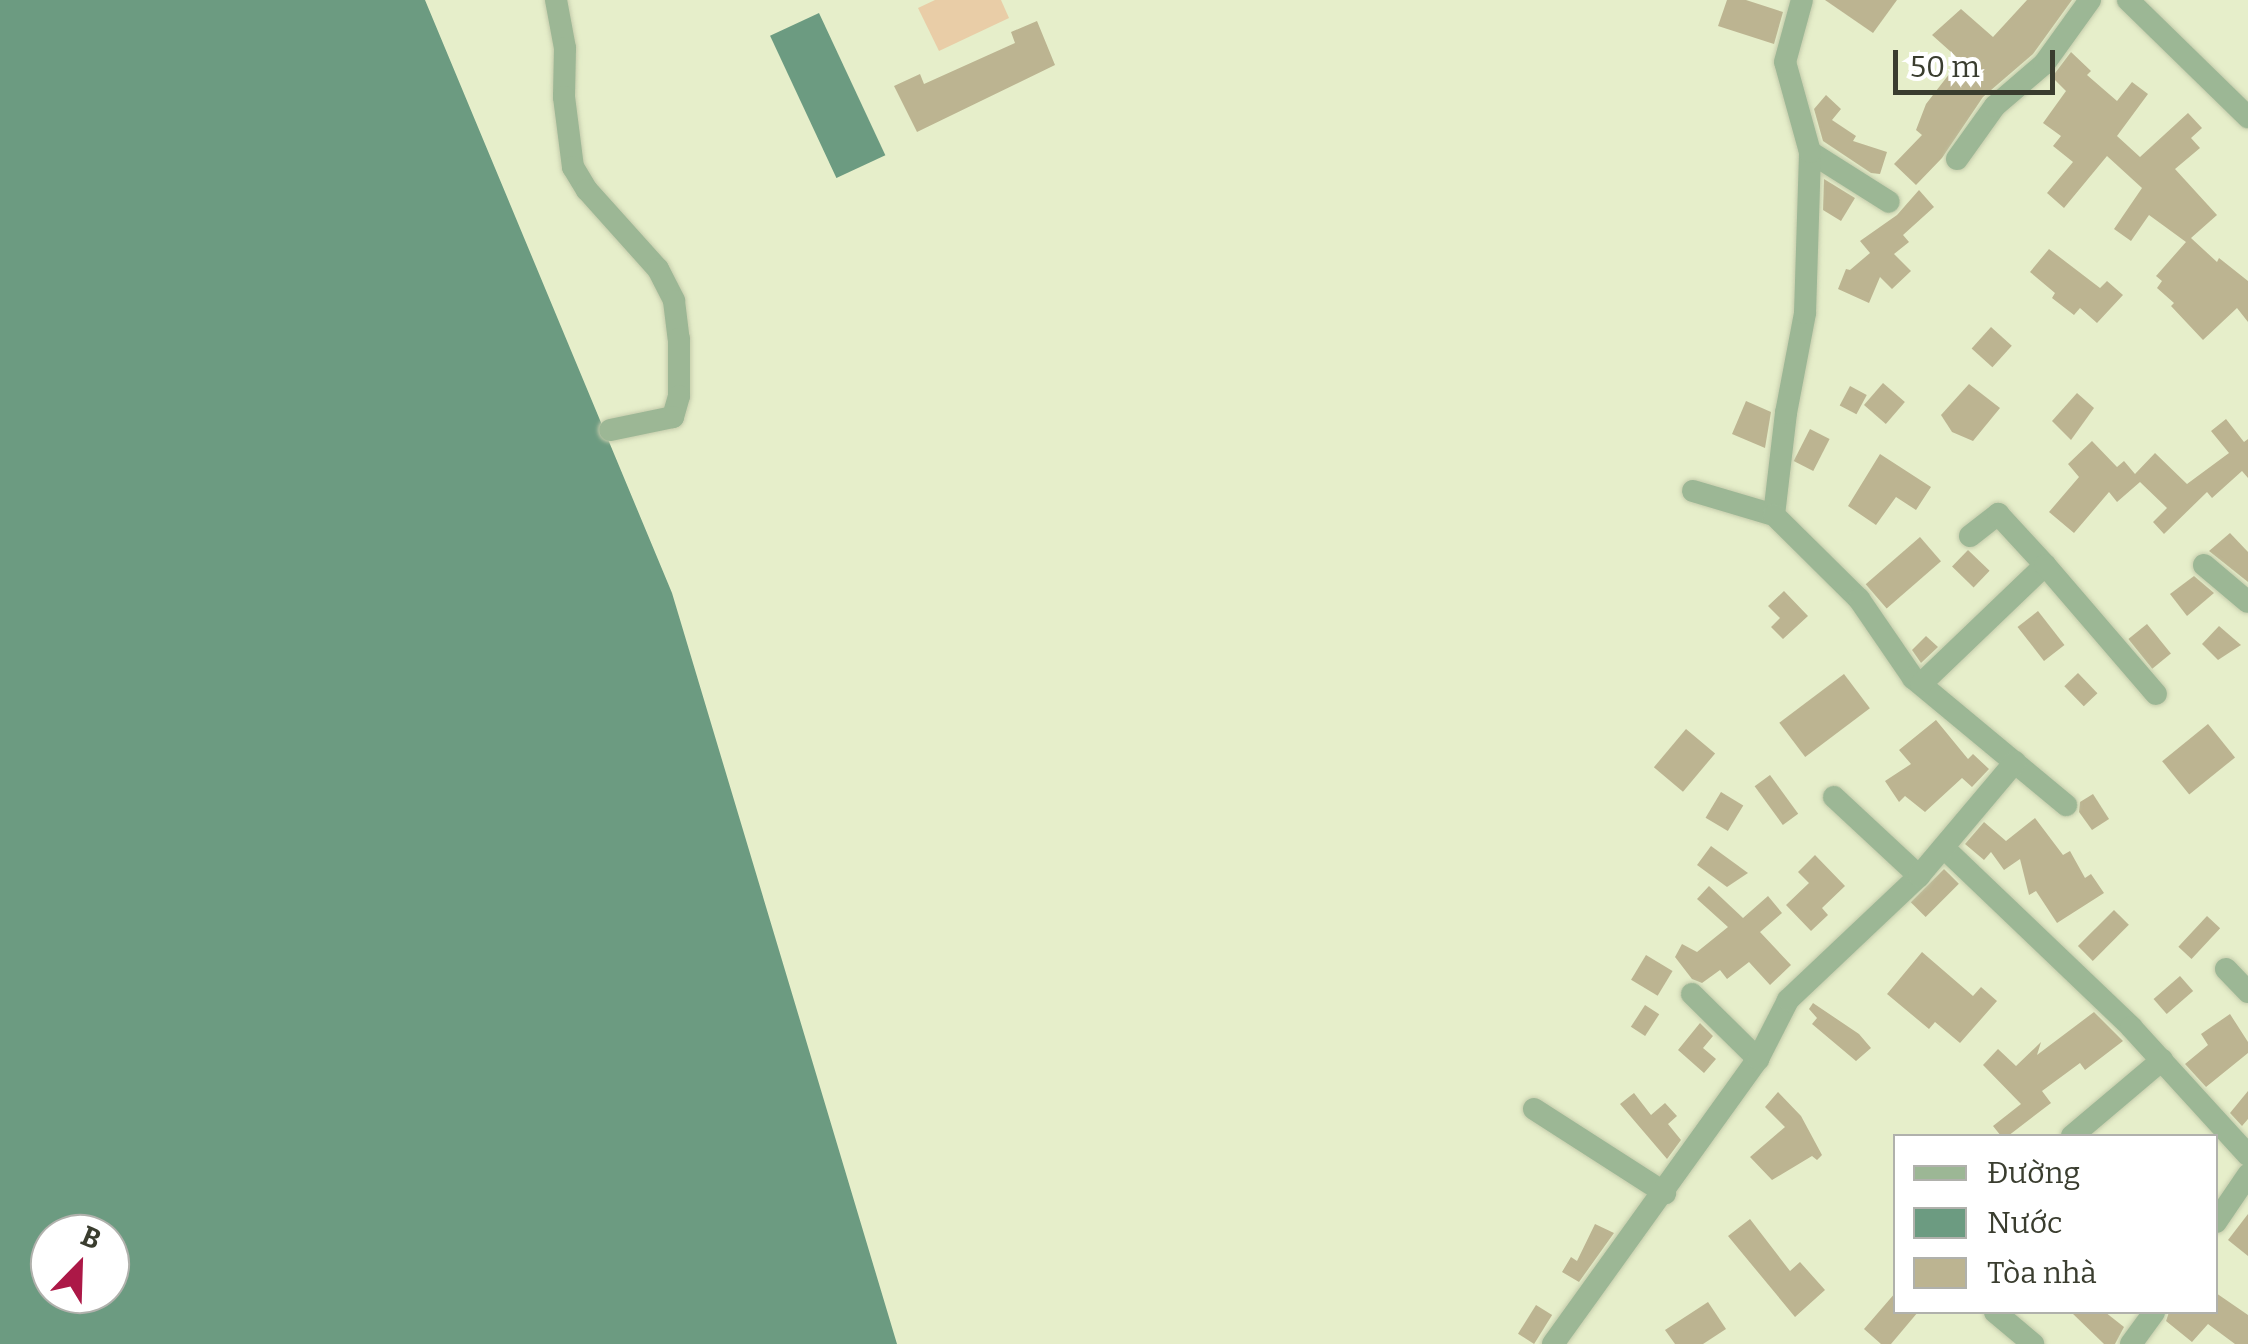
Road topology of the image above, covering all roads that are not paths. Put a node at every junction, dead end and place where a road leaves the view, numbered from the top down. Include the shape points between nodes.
1 (556, 0) edge
2 (1802, 0) edge
3 (2090, 0) edge
4 (2128, 0) edge
5 (2248, 118) edge
6 (1810, 152) junction
7 (1957, 159) dead end
8 (1889, 202) dead end
9 (610, 430) dead end
10 (1693, 491) dead end
11 (1774, 515) junction
12 (1970, 536) dead end
13 (2045, 565) junction
14 (2204, 566) dead end
15 (2248, 602) edge
16 (1920, 684) junction
17 (2156, 694) dead end
18 (2015, 762) junction
19 (1834, 797) dead end
20 (2066, 805) dead end
21 (1944, 848) junction
22 (1919, 876) junction
23 (2226, 970) dead end
24 (2248, 992) edge
25 (1692, 994) dead end
26 (1758, 1059) junction
27 (2162, 1060) junction
28 (1534, 1110) dead end
29 (2074, 1134) edge
30 (2248, 1156) edge
31 (2248, 1175) edge
32 (1665, 1192) junction
33 (2218, 1219) edge
34 (1997, 1314) edge
35 (2153, 1314) edge
36 (1553, 1344) edge
37 (2032, 1344) edge
38 (2131, 1344) edge

1 - 9 street via 573,167 658,269 674,301 679,339 674,417
2 - 6 street via 1785,62
3 - 7 street via 2044,64 1995,106
4 - 5 street
6 - 8 street
6 - 11 street via 1805,313
10 - 11 street
11 - 16 street via 1859,599
12 - 13 street via 1998,514
13 - 16 street
13 - 17 street
14 - 15 street
16 - 18 street
18 - 20 street
18 - 21 street
19 - 22 street
21 - 22 street
21 - 27 street
22 - 26 street via 1788,1000
23 - 24 street
25 - 26 street
26 - 32 street
27 - 29 street
27 - 30 street
28 - 32 street
31 - 33 street
32 - 36 street
34 - 37 street
35 - 38 street

